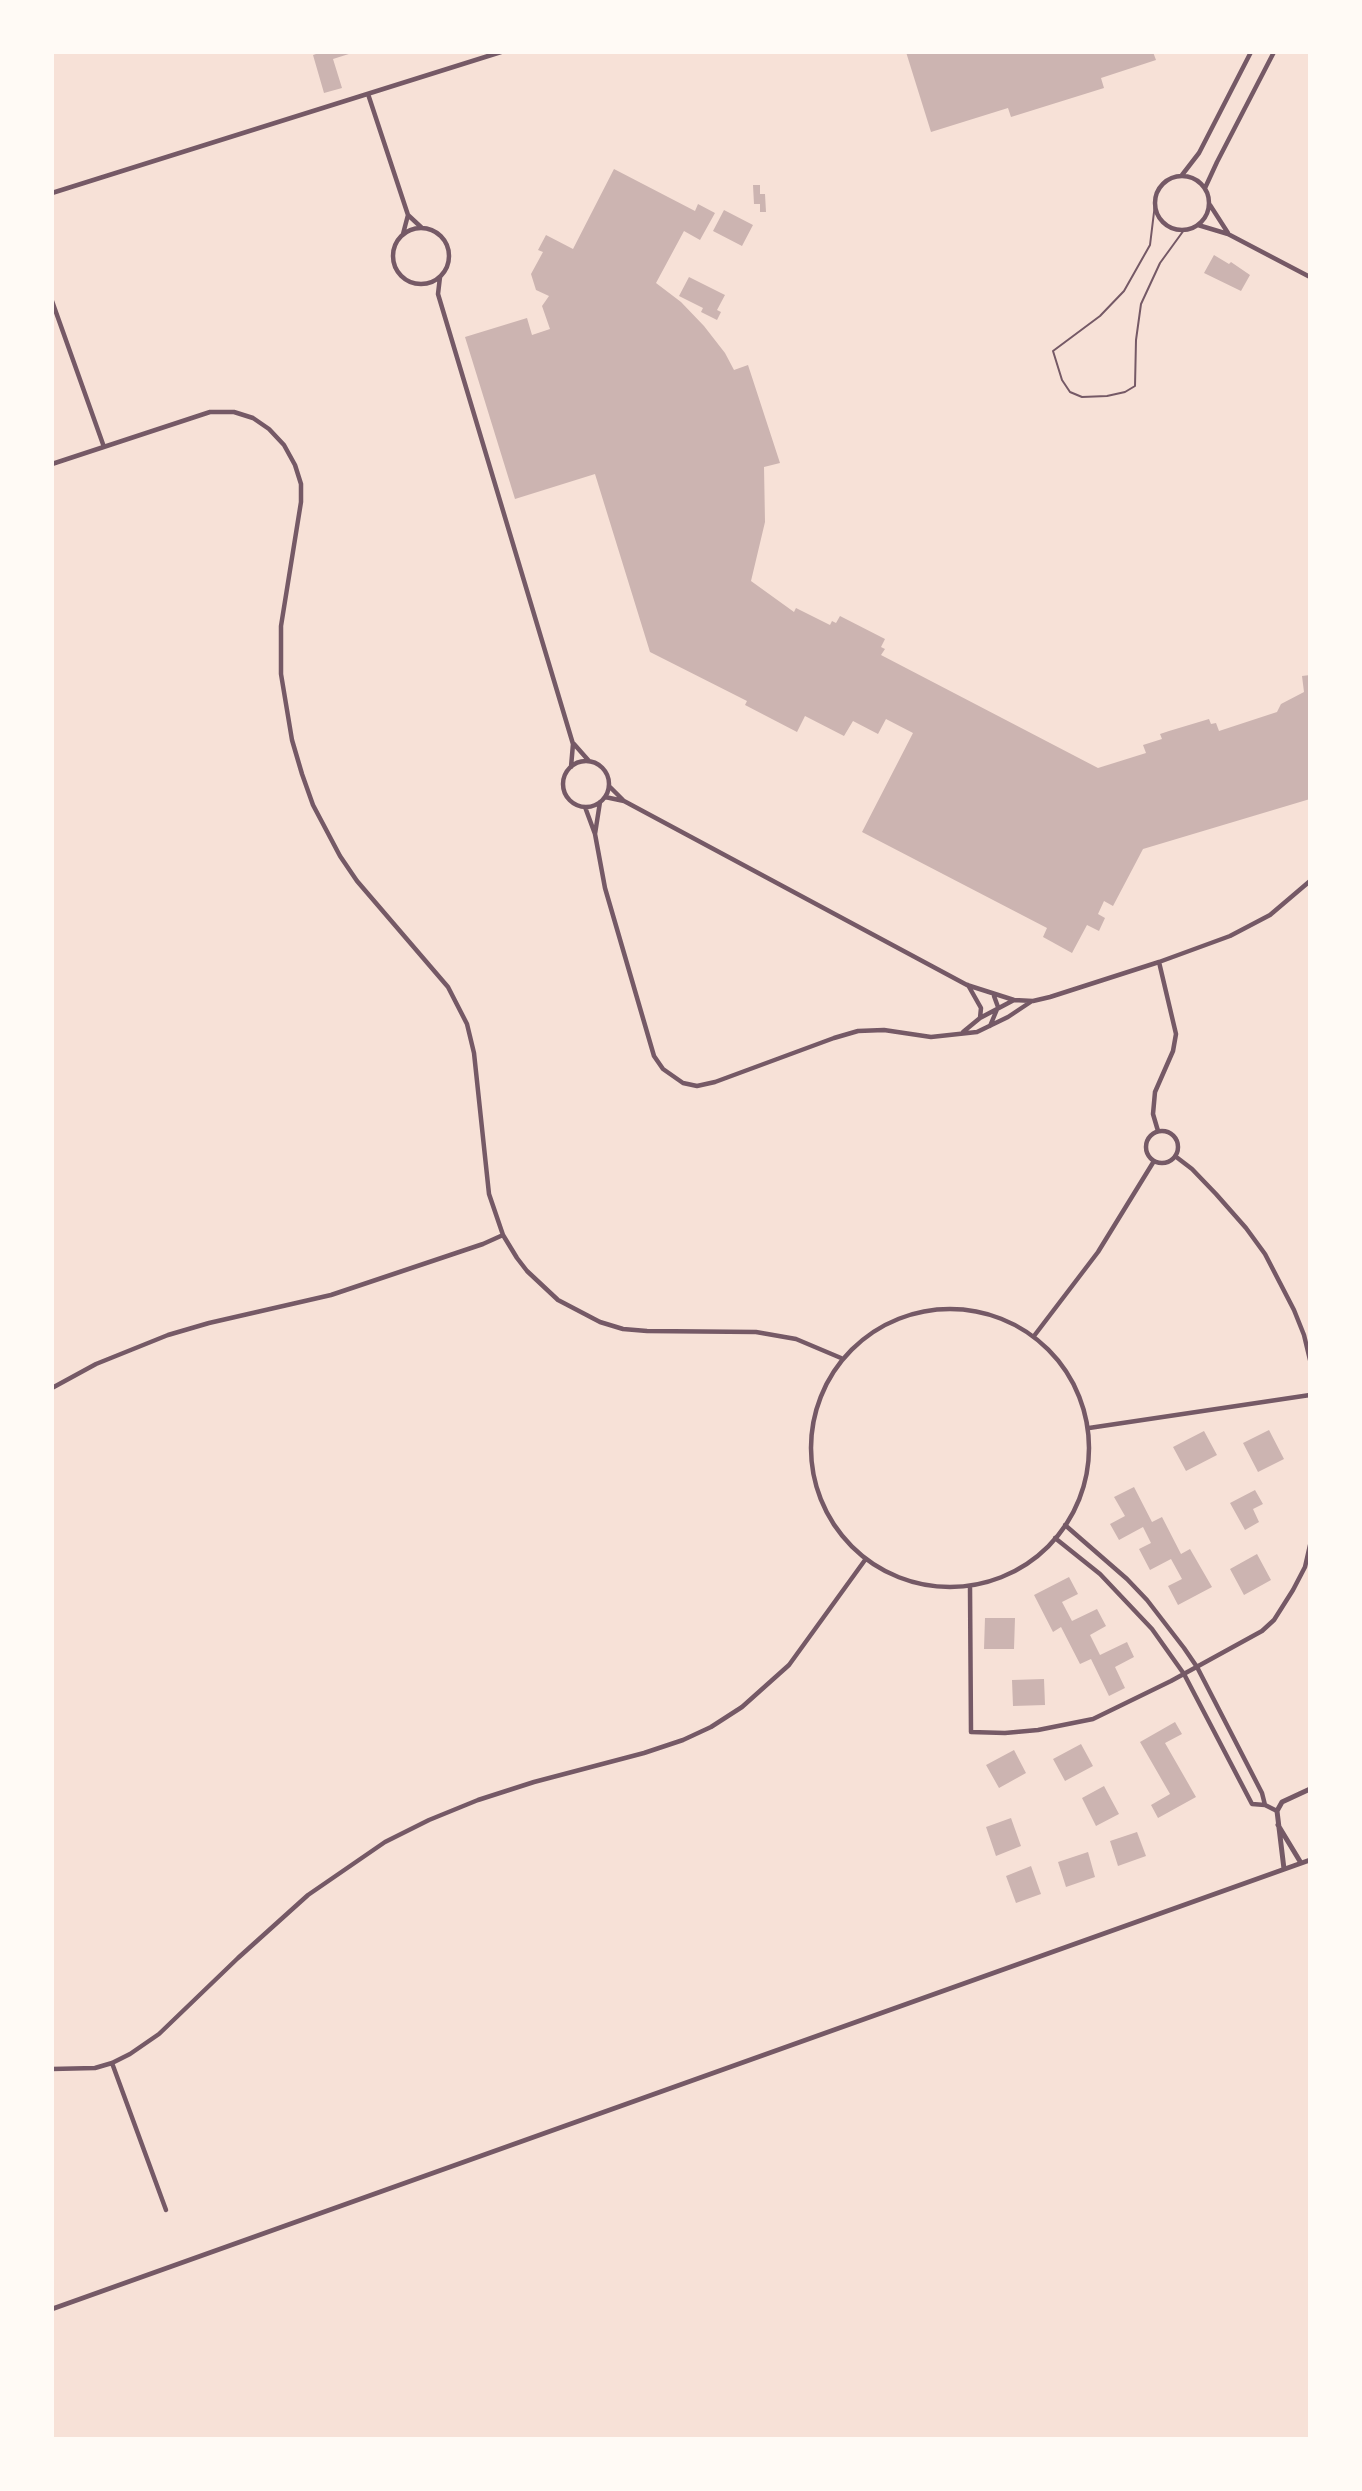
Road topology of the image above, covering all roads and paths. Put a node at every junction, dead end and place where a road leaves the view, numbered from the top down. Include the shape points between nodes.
1 (501, 52) edge
2 (1251, 52) edge
3 (1274, 52) edge
4 (368, 94) junction
5 (1182, 175) junction
6 (1205, 188) junction
7 (52, 193) edge
8 (1155, 204) junction
9 (1210, 204) junction
10 (408, 215) junction
11 (1197, 225) junction
12 (422, 228) junction
13 (1184, 230) junction
14 (1228, 234) junction
15 (402, 235) junction
16 (440, 277) junction
17 (1310, 277) edge
18 (425, 284) junction
19 (438, 294) junction
20 (52, 301) edge
21 (104, 447) junction
22 (52, 464) edge
23 (573, 744) junction
24 (589, 761) junction
25 (571, 766) junction
26 (609, 786) junction
27 (605, 797) junction
28 (624, 801) junction
29 (600, 803) junction
30 (585, 807) junction
31 (595, 834) junction
32 (1310, 881) edge
33 (1159, 962) junction
34 (967, 985) junction
35 (993, 995) junction
36 (1014, 1000) junction
37 (1033, 1001) junction
38 (998, 1007) junction
39 (980, 1018) junction
40 (990, 1027) junction
41 (960, 1035) junction
42 (1158, 1131) junction
43 (1175, 1156) junction
44 (1154, 1161) junction
45 (503, 1235) junction
46 (1034, 1336) junction
47 (841, 1358) junction
48 (1310, 1360) edge
49 (52, 1388) edge
50 (1310, 1395) edge
51 (1088, 1429) junction
52 (1065, 1525) junction
53 (1055, 1538) junction
54 (1310, 1545) edge
55 (865, 1560) junction
56 (1307, 1569) edge
57 (970, 1587) junction
58 (1197, 1667) junction
59 (1184, 1674) junction
60 (1310, 1788) edge
61 (1265, 1805) junction
62 (1277, 1811) junction
63 (1277, 1823) junction
64 (1310, 1860) edge
65 (1301, 1863) junction
66 (1284, 1869) junction
67 (112, 2063) junction
68 (52, 2069) edge
69 (166, 2210) dead end
70 (52, 2309) edge

1 - 4 street
2 - 5 street via 1199,153
3 - 6 street
4 - 7 street
4 - 10 street
5 - 6 street
5 - 8 street via 1164,183
6 - 9 street
8 - 13 street via 1165,224
8 - 13 lane via 1150,245 1124,291 1100,316 1052,351 1070,392 1082,397 1107,396 1135,386 1141,304 1160,263
9 - 11 street
9 - 14 street
10 - 12 street
10 - 15 street
11 - 13 street
11 - 14 street
12 - 15 street
12 - 16 street via 439,234 449,248 448,264
14 - 17 street
15 - 18 street via 393,251 395,267 406,279
16 - 18 street
16 - 19 street
18 - 19 street
19 - 23 street
20 - 21 street
21 - 22 street
21 - 45 street via 210,412 234,412 269,429 295,465 301,502 281,646 292,740 313,805 340,856 448,987 467,1024 476,1067 485,1175
23 - 24 street
23 - 25 street
24 - 25 street
24 - 26 street via 602,767
25 - 30 street via 564,778 565,792 572,802
26 - 27 street
26 - 28 street
27 - 28 street
27 - 29 street
28 - 34 street
29 - 30 street
29 - 31 street
30 - 31 street
31 - 41 street via 605,888 654,1056 674,1079 697,1086 715,1082 858,1031
32 - 33 street via 1270,915 1230,936
33 - 37 street
33 - 42 street via 1176,1034 1155,1091 1153,1114
34 - 35 street
34 - 39 street via 981,1008
35 - 36 street
35 - 38 street
36 - 37 street
36 - 38 street
37 - 40 street
38 - 39 street
38 - 40 street
39 - 41 street
40 - 41 street
42 - 43 street via 1175,1137
42 - 44 street via 1149,1136 1146,1146
43 - 44 street via 1168,1162
43 - 48 street via 1216,1194 1265,1254 1294,1310
44 - 46 street via 1098,1252
45 - 47 street via 542,1286 600,1322 647,1331 767,1333 796,1339
45 - 49 street via 331,1295 168,1335 96,1364
46 - 47 street via 988,1313 929,1309 878,1328
46 - 51 street via 1057,1359 1076,1389
47 - 55 street via 820,1399 813,1464 825,1507
50 - 51 street
51 - 52 street via 1086,1475
52 - 53 street
52 - 58 street via 1127,1578
53 - 57 street via 1006,1575
53 - 59 street via 1119,1591
54 - 56 street
55 - 57 street via 920,1584
55 - 67 street via 789,1665 742,1707 683,1740 478,1801 385,1842 309,1895 159,2034
56 - 58 street via 1262,1631
57 - 59 street via 971,1732 1038,1730 1093,1719
58 - 59 street
58 - 61 street
59 - 61 street via 1252,1804
60 - 62 street via 1282,1801
61 - 62 street
62 - 63 street
63 - 65 street
63 - 66 street
64 - 65 street
65 - 66 street
66 - 70 street
67 - 68 street
67 - 69 street

